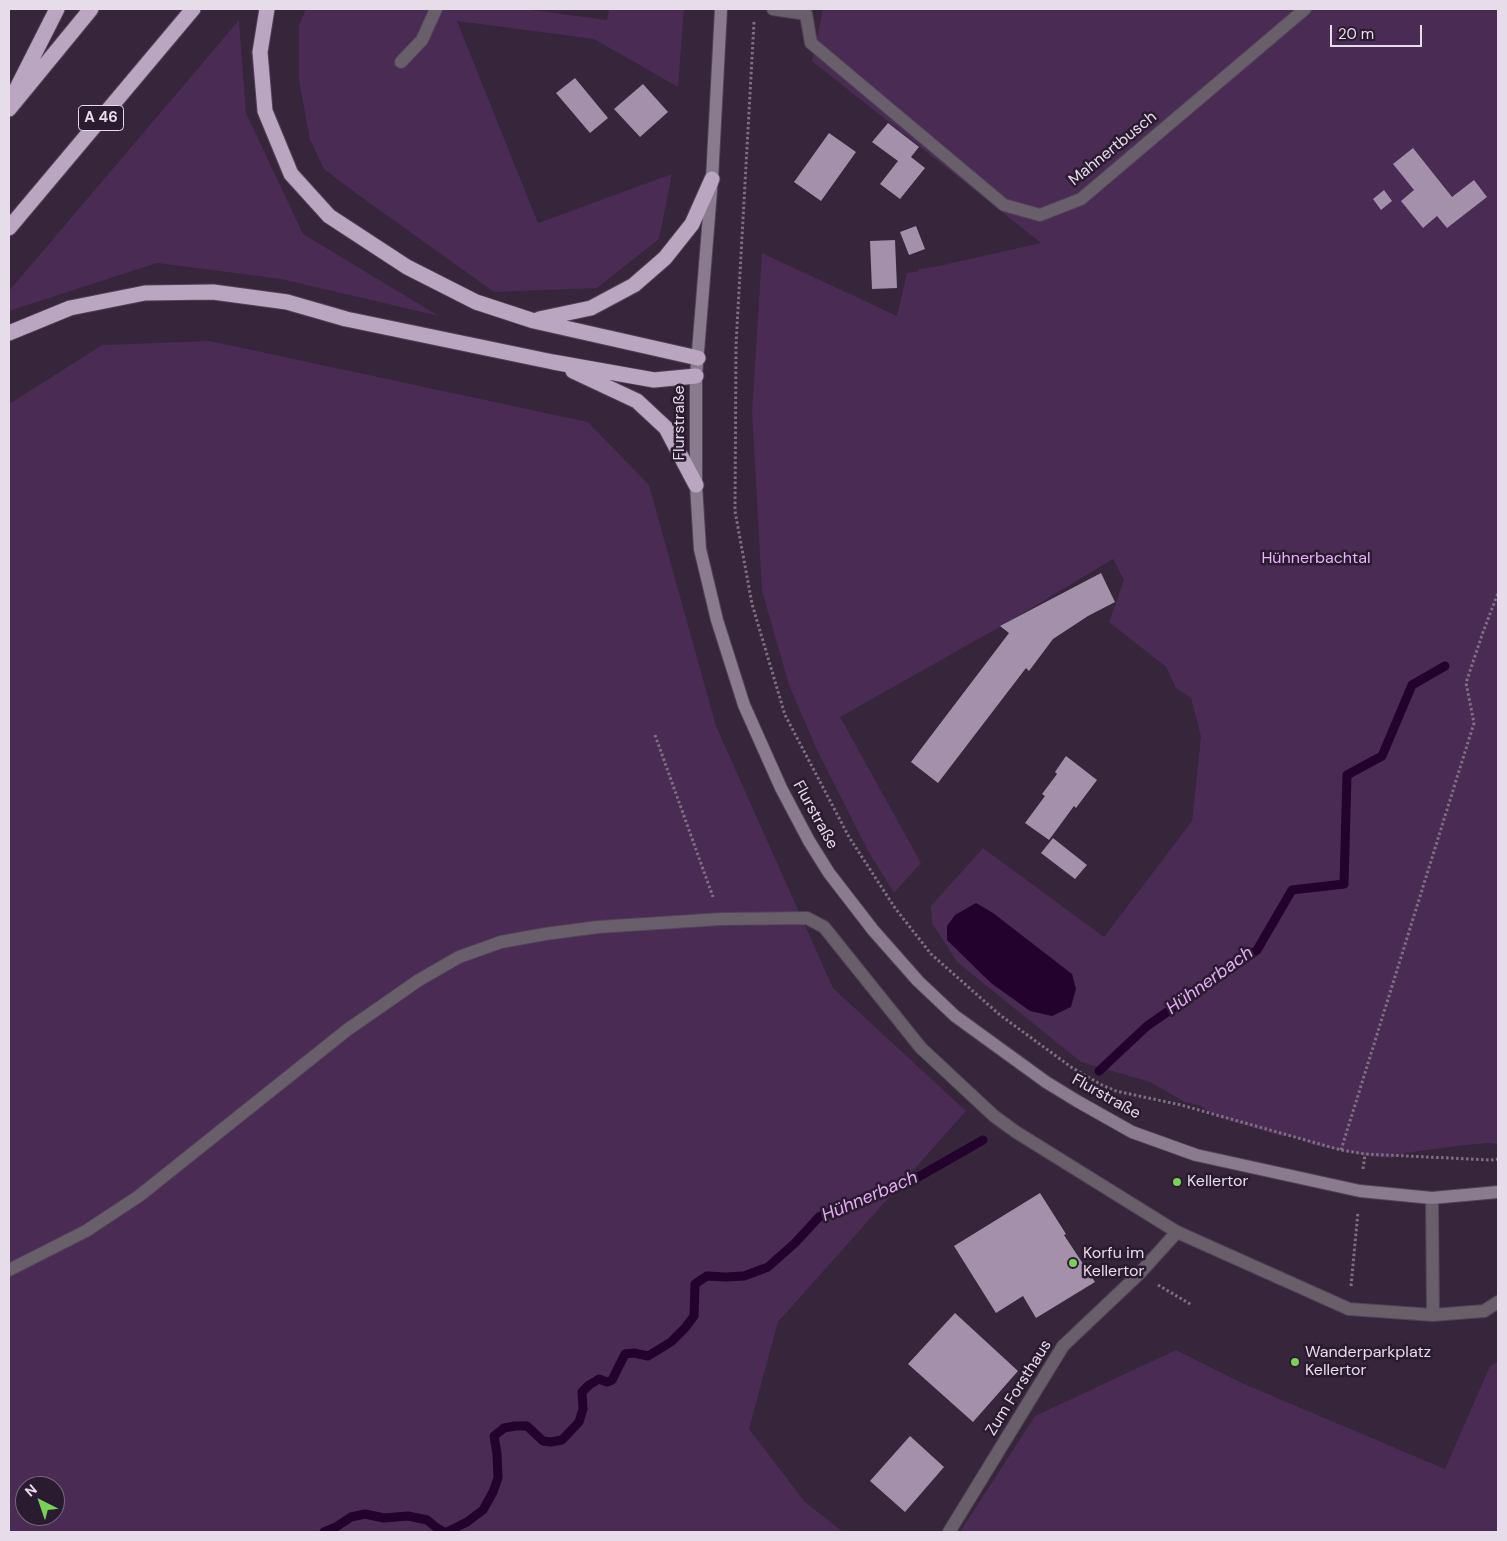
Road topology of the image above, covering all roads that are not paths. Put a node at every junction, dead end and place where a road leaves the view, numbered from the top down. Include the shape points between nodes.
1 (57, 9) edge
2 (91, 9) edge
3 (193, 9) edge
4 (267, 9) edge
5 (436, 9) edge
6 (722, 9) edge
7 (773, 9) edge
8 (1305, 9) edge
9 (806, 11) edge
10 (401, 62) dead end
11 (9, 104) edge
12 (9, 109) edge
13 (712, 179) junction
14 (9, 228) edge
15 (534, 320) junction
16 (9, 333) edge
17 (698, 358) junction
18 (553, 362) junction
19 (696, 376) junction
20 (696, 485) junction
21 (1498, 1192) edge
22 (1432, 1198) junction
23 (1177, 1232) junction
24 (9, 1270) edge
25 (1498, 1302) edge
26 (1433, 1315) junction
27 (949, 1532) edge

1 - 11 highway
2 - 12 highway
3 - 14 highway, A 46
4 - 15 highway via 260,52 265,111 291,174 329,216 407,267 476,302
5 - 10 street via 422,40
6 - 13 main road, Flurstraße
7 - 9 street, Mahnertbusch
8 - 9 street, Mahnertbusch via 1081,199 1040,215 1004,205 811,43
13 - 15 highway via 692,224 665,258 634,285 592,308
13 - 17 main road, Flurstraße
15 - 17 highway
16 - 18 highway via 70,308 145,293 213,292 287,302 346,319
17 - 19 main road, Flurstraße
18 - 19 highway via 654,380
18 - 20 highway via 637,401 666,428
19 - 20 main road, Flurstraße
20 - 22 main road, Flurstraße via 700,549 716,620 744,704 781,788 830,873 873,930 918,981 955,1016 1046,1082 1132,1132 1196,1155 1360,1191
21 - 22 main road, Flurstraße
22 - 26 street
23 - 24 street via 994,1116 921,1048 824,927 807,918 721,919 545,934 501,942 459,958 419,980 347,1030 139,1196 86,1231
23 - 26 street via 1350,1309
23 - 27 street, Zum Forsthaus via 1063,1346
25 - 26 street via 1484,1311

